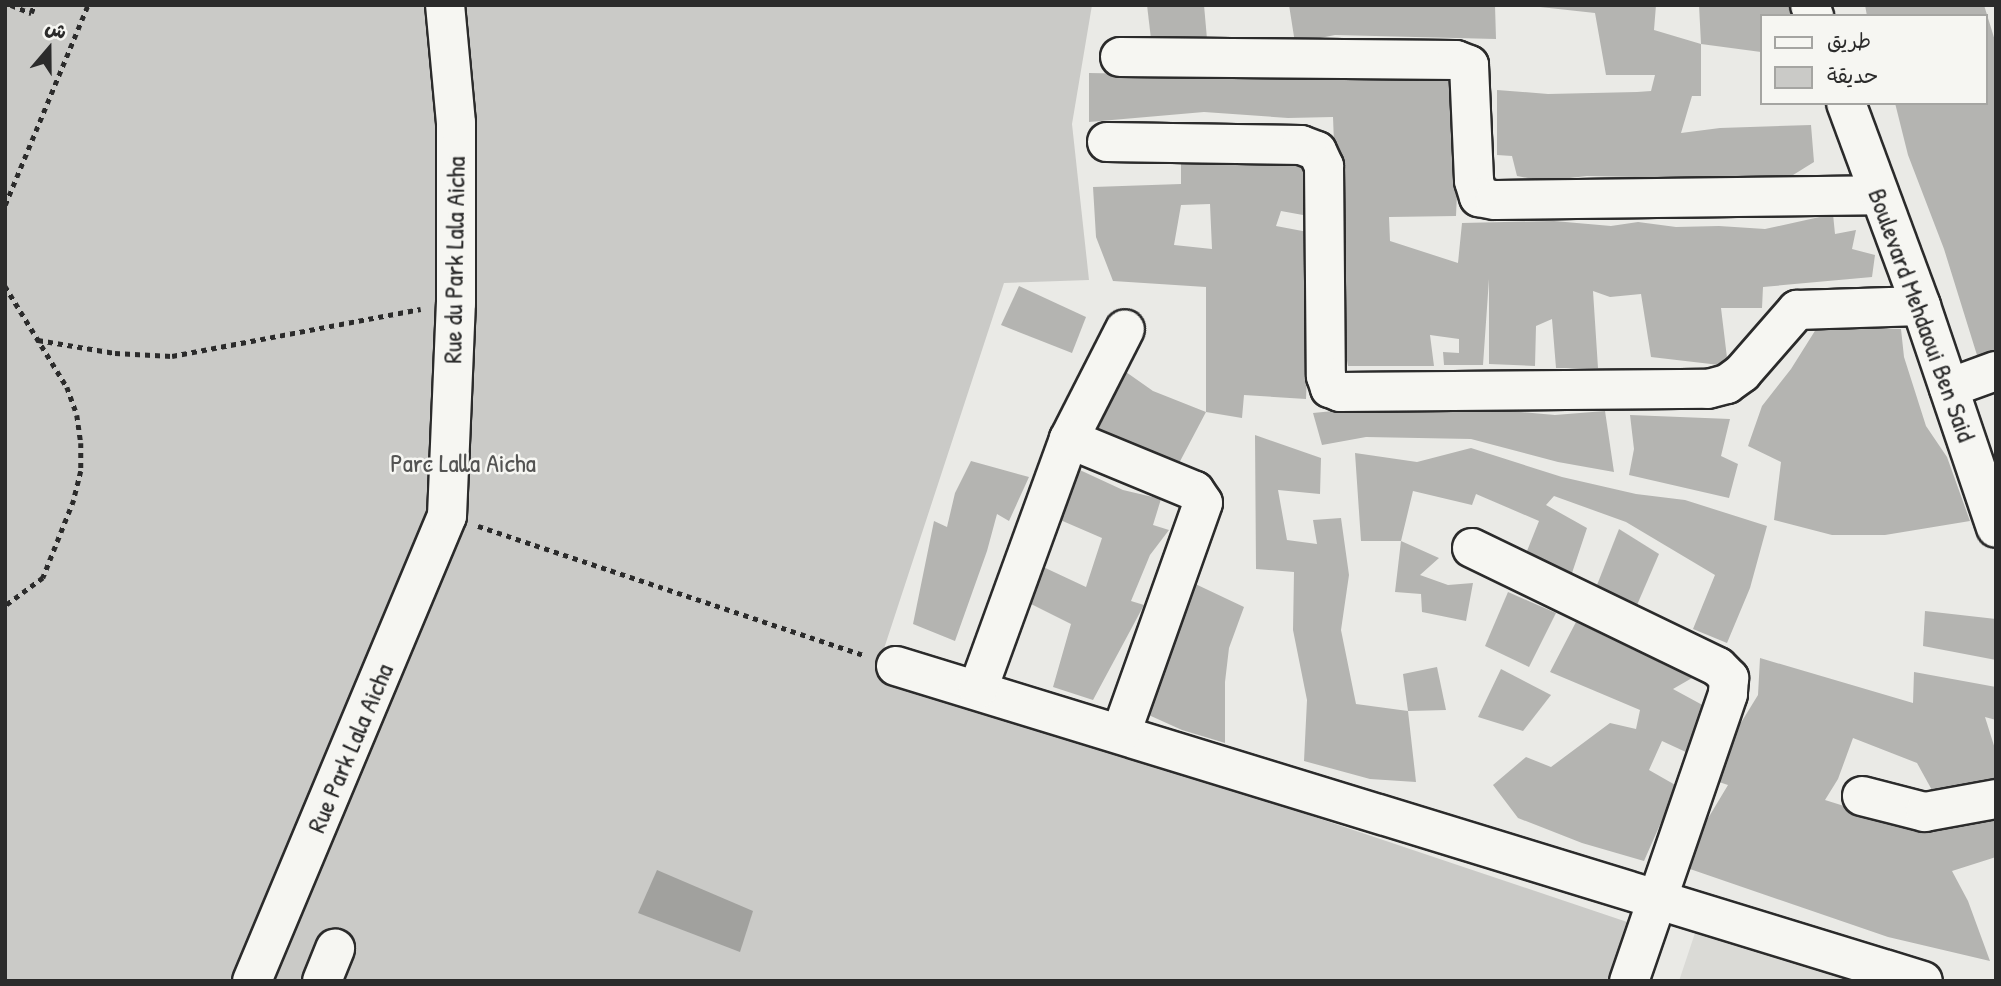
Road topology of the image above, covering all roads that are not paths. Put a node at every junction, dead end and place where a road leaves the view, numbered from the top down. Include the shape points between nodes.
1 (445, 5) edge
2 (1121, 57) dead end
3 (1847, 105) edge
4 (1107, 142) dead end
5 (1879, 195) junction
6 (1921, 306) junction
7 (1125, 328) dead end
8 (1996, 371) edge
9 (1949, 388) junction
10 (1069, 439) junction
11 (447, 516) joint
12 (1995, 522) edge
13 (1472, 548) dead end
14 (896, 666) road end
15 (978, 689) junction
16 (1121, 733) junction
17 (1862, 796) dead end
18 (1996, 799) edge
19 (1657, 901) junction
20 (252, 981) edge
21 (1629, 981) edge
22 (1923, 981) edge

1 - 11 street, Rue du Park Lala Aicha via 456,122 456,303
2 - 5 street via 1456,60 1469,65 1474,181 1479,197 1495,200
3 - 5 street, Boulevard Mehdaoui Ben Said
4 - 6 street via 1301,145 1317,151 1324,166 1325,376 1329,388 1340,392 1708,389 1727,384 1742,373 1797,310
5 - 6 street, Boulevard Mehdaoui Ben Said
6 - 9 street, Boulevard Mehdaoui Ben Said
7 - 10 street
8 - 9 street
9 - 12 street, Boulevard Mehdaoui Ben Said
10 - 15 street
10 - 16 street via 1195,491 1203,503
11 - 20 street, Rue Park Lala Aicha
13 - 19 street via 1718,667 1729,678 1728,694
14 - 15 street
15 - 16 street
16 - 19 street
17 - 18 street via 1925,812
19 - 21 street
19 - 22 street

